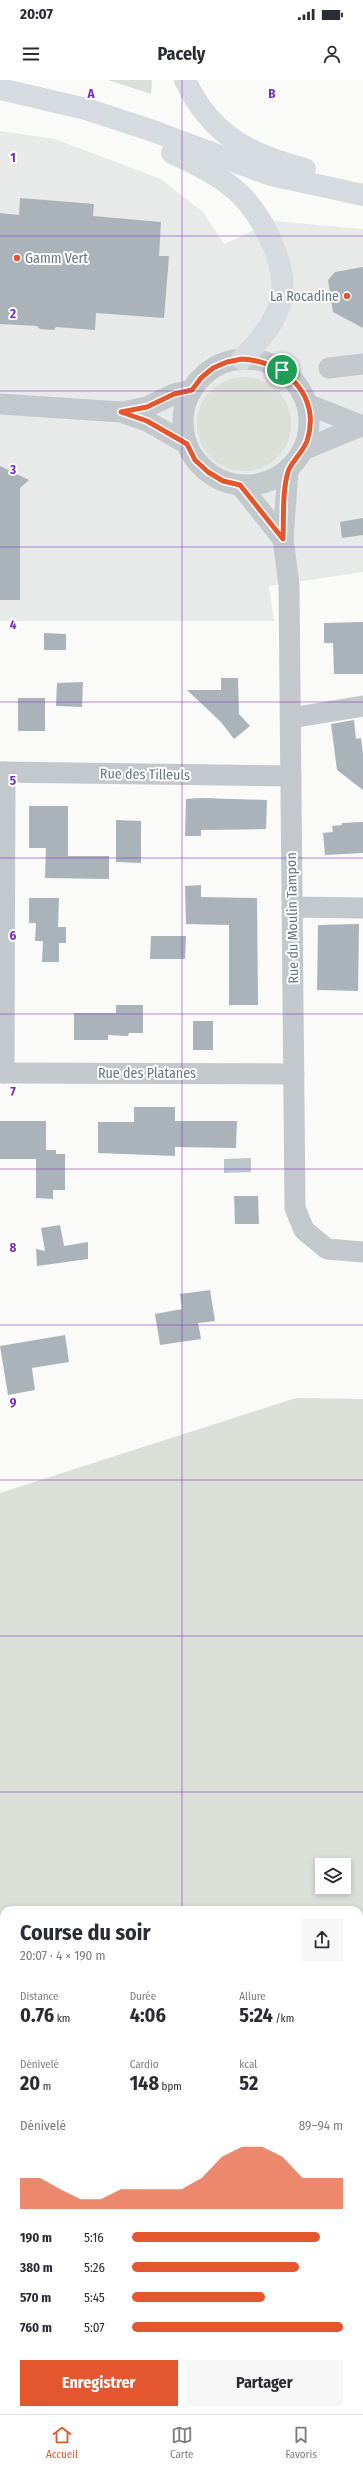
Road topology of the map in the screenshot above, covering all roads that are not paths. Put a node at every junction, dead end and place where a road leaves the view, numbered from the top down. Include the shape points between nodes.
1 (185, 80) edge
2 (0, 89) edge
3 (153, 131) junction
4 (363, 180) edge
5 (363, 195) edge
6 (242, 359) junction
7 (363, 364) edge
8 (329, 368) dead end
9 (192, 390) junction
10 (0, 404) edge
11 (307, 404) junction
12 (121, 412) junction
13 (362, 425) edge
14 (187, 444) junction
15 (303, 450) junction
16 (288, 470) junction
17 (240, 485) junction
18 (283, 539) junction
19 (363, 706) edge
20 (291, 718) junction
21 (2, 772) edge
22 (291, 776) junction
23 (292, 907) junction
24 (363, 908) edge
25 (2, 1073) edge
26 (294, 1074) junction
27 (363, 1252) edge

1 - 4 highway via 203,111 222,133 249,150 286,164
2 - 3 highway via 86,109
3 - 5 highway via 270,175
3 - 6 highway via 172,152 204,169 241,196 257,216 276,256 282,296 269,328
6 - 9 street via 213,368
6 - 11 street via 270,363 282,370 301,390
7 - 8 street
9 - 12 street via 174,394 147,407
9 - 14 street via 183,417
10 - 12 street
11 - 13 street
11 - 15 street via 309,427
12 - 14 street via 147,421
13 - 15 street
14 - 17 street via 195,460 208,472 223,481
15 - 16 street
16 - 17 street via 273,480 257,485
16 - 18 street, Rue du Moulin Tampon
17 - 18 street
18 - 20 street, Rue du Moulin Tampon via 289,585
19 - 20 street
20 - 22 street, Rue du Moulin Tampon
21 - 22 street, Rue des Tilleuls
21 - 25 street
22 - 23 street, Rue du Moulin Tampon
23 - 24 street
23 - 26 street, Rue du Moulin Tampon
25 - 26 street, Rue des Platanes
26 - 27 street, Rue du Moulin Tampon via 295,1208 304,1230 327,1249

